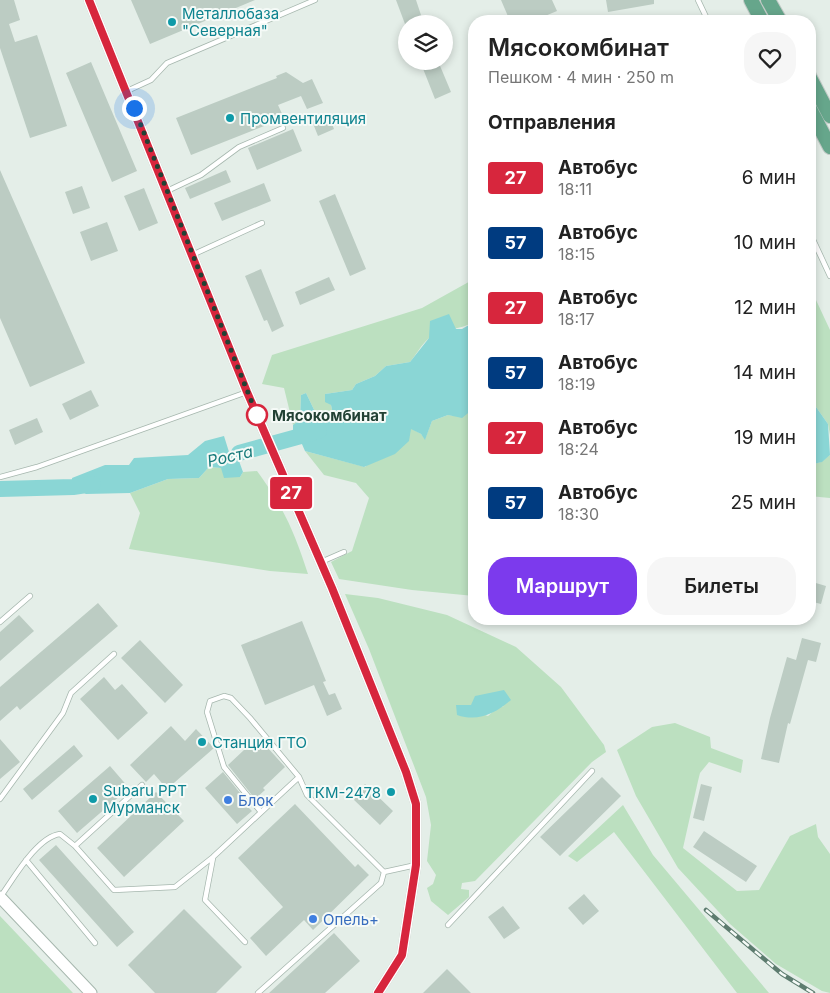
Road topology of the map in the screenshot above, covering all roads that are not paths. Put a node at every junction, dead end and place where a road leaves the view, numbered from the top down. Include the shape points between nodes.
1 (89, 0) edge
2 (315, 0) edge
3 (698, 0) edge
4 (751, 0) edge
5 (768, 0) edge
6 (705, 15) edge
7 (759, 15) edge
8 (777, 15) edge
9 (816, 89) edge
10 (127, 91) junction
11 (830, 116) edge
12 (816, 120) edge
13 (283, 128) dead end
14 (830, 147) edge
15 (167, 191) junction
16 (262, 223) dead end
17 (816, 246) edge
18 (192, 255) junction
19 (830, 276) edge
20 (247, 392) junction
21 (0, 477) edge
22 (344, 552) dead end
23 (321, 562) junction
24 (30, 596) dead end
25 (0, 622) edge
26 (114, 654) dead end
27 (592, 771) dead end
28 (299, 777) junction
29 (142, 785) dead end
30 (0, 800) edge
31 (261, 812) junction
32 (75, 846) junction
33 (213, 857) junction
34 (26, 860) junction
35 (416, 865) junction
36 (384, 872) junction
37 (0, 897) edge
38 (448, 924) dead end
39 (245, 942) dead end
40 (95, 943) dead end
41 (91, 993) edge
42 (258, 993) edge
43 (378, 993) edge

1 - 10 street
2 - 10 lane via 167,63 151,80
3 - 6 lane
4 - 7 main road
5 - 8 main road
9 - 11 main road
10 - 15 street
12 - 14 main road
13 - 15 lane via 239,147 201,175
15 - 18 street
16 - 18 lane
17 - 19 lane
18 - 20 street
20 - 21 lane via 37,467
20 - 23 street
22 - 23 lane
23 - 35 street via 416,804
24 - 25 lane
26 - 30 lane via 71,693 63,713
27 - 38 lane
28 - 31 lane
28 - 31 lane via 231,698 224,696 210,701 207,712 224,767
28 - 36 lane via 307,795
29 - 32 lane
31 - 33 lane
32 - 33 lane via 114,890 176,887
32 - 34 lane via 60,834 52,835
33 - 39 lane via 205,900
34 - 37 lane
34 - 40 lane
35 - 36 lane
35 - 43 street via 402,955
36 - 42 lane via 381,883
37 - 41 street

